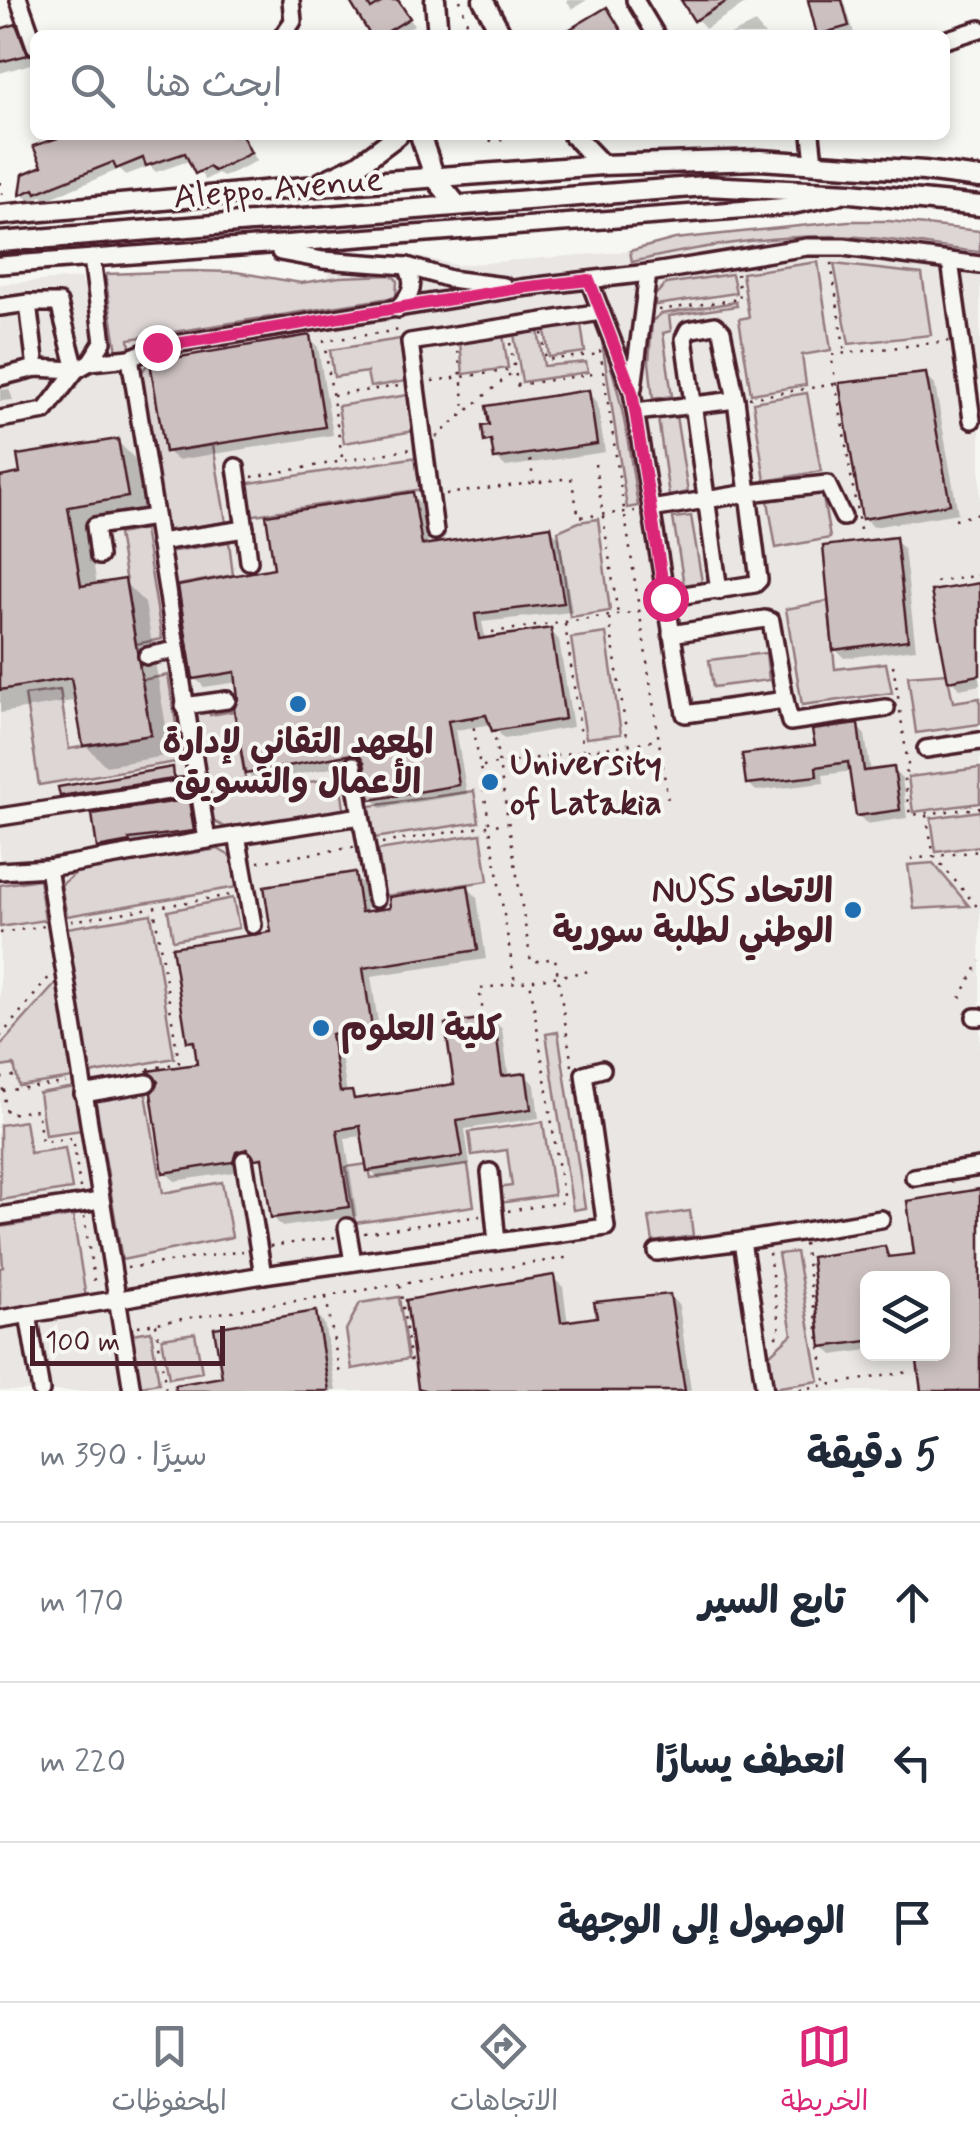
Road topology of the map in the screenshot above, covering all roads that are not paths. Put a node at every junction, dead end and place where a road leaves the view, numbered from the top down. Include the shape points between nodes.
1 (18, 0) edge
2 (292, 0) edge
3 (436, 0) edge
4 (483, 0) edge
5 (635, 0) edge
6 (980, 29) edge
7 (286, 30) edge
8 (438, 30) edge
9 (499, 30) edge
10 (653, 30) edge
11 (30, 32) edge
12 (950, 38) edge
13 (391, 140) edge
14 (422, 140) edge
15 (578, 140) edge
16 (812, 140) edge
17 (814, 162) junction
18 (602, 166) junction
19 (435, 178) junction
20 (980, 178) edge
21 (305, 187) junction
22 (851, 193) junction
23 (457, 205) junction
24 (980, 206) edge
25 (3, 215) edge
26 (0, 242) edge
27 (256, 247) junction
28 (92, 258) junction
29 (950, 260) junction
30 (0, 265) edge
31 (980, 265) edge
32 (407, 266) junction
33 (648, 273) junction
34 (589, 280) junction
35 (520, 288) junction
36 (28, 303) junction
37 (0, 308) edge
38 (398, 309) junction
39 (602, 312) junction
40 (980, 337) edge
41 (960, 340) junction
42 (130, 358) junction
43 (83, 366) junction
44 (36, 368) junction
45 (0, 376) edge
46 (632, 392) junction
47 (736, 400) junction
48 (692, 404) junction
49 (636, 412) junction
50 (0, 419) edge
51 (972, 420) dead end
52 (237, 473) road end
53 (748, 493) junction
54 (706, 500) junction
55 (651, 509) junction
56 (155, 517) junction
57 (844, 517) dead end
58 (245, 529) junction
59 (435, 531) dead end
60 (158, 542) junction
61 (99, 556) dead end
62 (249, 561) dead end
63 (719, 591) junction
64 (665, 598) junction
65 (672, 634) junction
66 (175, 650) junction
67 (147, 656) dead end
68 (227, 700) dead end
69 (786, 700) junction
70 (184, 706) junction
71 (886, 708) dead end
72 (980, 741) edge
73 (926, 749) dead end
74 (353, 765) dead end
75 (175, 790) dead end
76 (361, 816) junction
77 (0, 818) edge
78 (237, 835) junction
79 (208, 840) junction
80 (48, 868) junction
81 (0, 871) edge
82 (376, 900) dead end
83 (254, 925) dead end
84 (602, 1069) dead end
85 (147, 1083) dead end
86 (82, 1088) junction
87 (244, 1160) dead end
88 (980, 1167) edge
89 (490, 1172) dead end
90 (914, 1177) dead end
91 (100, 1201) junction
92 (0, 1216) edge
93 (881, 1219) dead end
94 (347, 1227) dead end
95 (497, 1242) junction
96 (742, 1242) junction
97 (657, 1252) dead end
98 (353, 1262) junction
99 (263, 1275) junction
100 (115, 1299) junction
101 (28, 1314) junction
102 (0, 1319) edge
103 (41, 1391) edge
104 (132, 1391) edge
105 (766, 1391) edge

1 - 11 street
2 - 7 street
3 - 8 main road
4 - 9 main road
5 - 10 street
6 - 12 street
13 - 21 main road via 358,164
14 - 19 main road
15 - 18 main road
16 - 17 street
17 - 18 main road, Aleppo Avenue
17 - 20 main road, Aleppo Avenue
18 - 19 main road, Aleppo Avenue
19 - 21 main road, Aleppo Avenue
19 - 23 main road
21 - 25 main road, Aleppo Avenue
22 - 23 main road, Aleppo Avenue via 706,186
22 - 24 main road, Aleppo Avenue
22 - 27 street via 790,206
23 - 26 main road, Aleppo Avenue
27 - 28 street
27 - 32 street
28 - 30 street
28 - 43 street via 104,342
29 - 31 street
29 - 33 street via 807,247
29 - 41 street
32 - 35 street
32 - 38 street via 412,293
33 - 34 street
33 - 46 street
34 - 35 street
34 - 39 street
35 - 38 street
36 - 37 street
36 - 43 street via 59,303
36 - 44 street
38 - 42 street via 157,347
39 - 46 street
39 - 59 street via 410,342
40 - 41 street
41 - 51 street
42 - 43 street
42 - 56 street
43 - 44 street
43 - 50 street via 45,410
44 - 45 street
46 - 49 street
47 - 48 street
47 - 48 street via 722,331 715,326 685,332
47 - 53 street
48 - 49 street
48 - 54 street
49 - 55 street
52 - 58 street
53 - 54 street
53 - 57 street via 827,484
53 - 63 street via 759,580
54 - 55 street
54 - 63 street
55 - 64 street
56 - 60 street
56 - 61 street via 95,526
58 - 60 street
58 - 62 street
60 - 66 street
63 - 64 street
64 - 65 street
65 - 69 street via 771,621
65 - 69 street via 684,714
66 - 67 street
66 - 70 street
68 - 70 street
69 - 71 street via 790,722
70 - 79 street
72 - 73 street
74 - 76 street
75 - 77 street
76 - 78 street
76 - 82 street
78 - 79 street
78 - 83 street
79 - 80 street
80 - 81 street
80 - 86 street
84 - 95 street via 584,1074 606,1227
85 - 86 street
86 - 91 street
87 - 99 street
88 - 90 street
89 - 95 street
91 - 92 street
91 - 100 street
93 - 96 street
94 - 98 street
95 - 98 street
96 - 97 street
96 - 105 street
98 - 99 street
99 - 100 street
100 - 101 street
100 - 104 street
101 - 102 street
101 - 103 street

